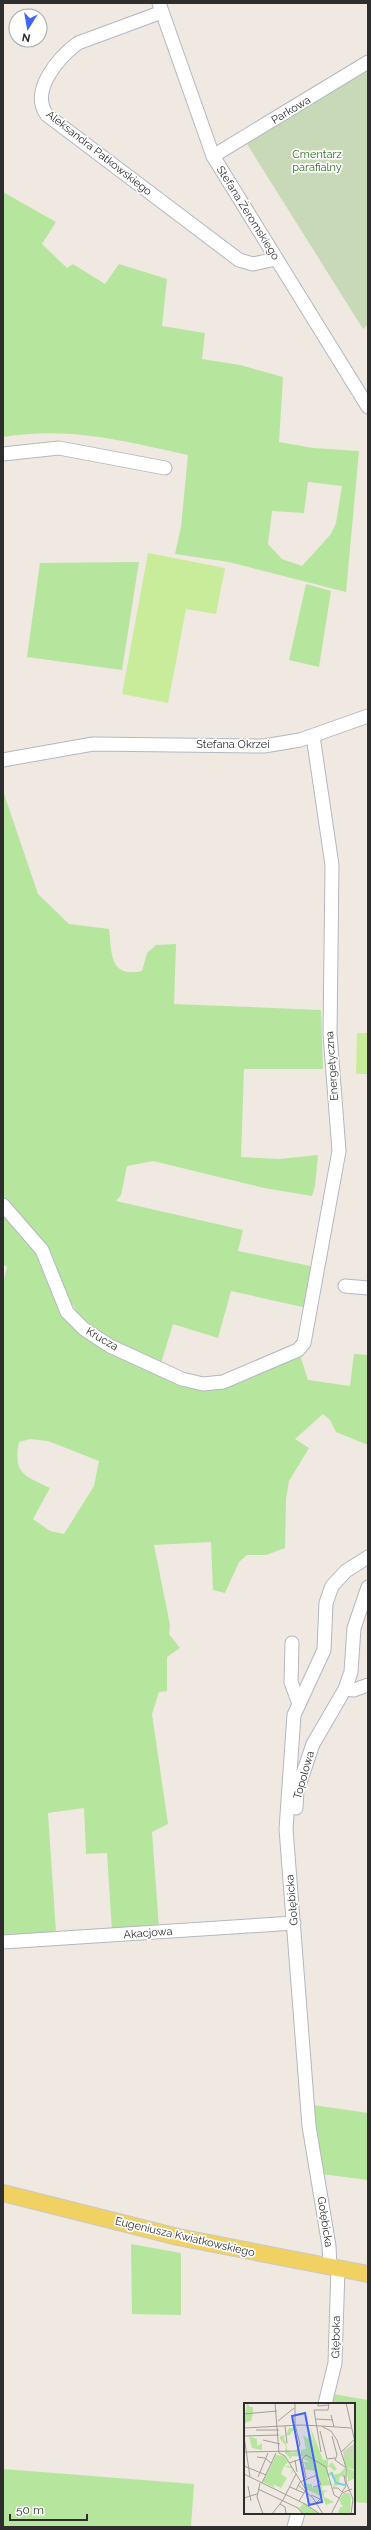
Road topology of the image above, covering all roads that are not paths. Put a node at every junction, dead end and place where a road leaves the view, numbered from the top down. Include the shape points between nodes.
1 (160, 8) edge
2 (368, 62) edge
3 (213, 156) junction
4 (276, 259) junction
5 (368, 407) edge
6 (3, 454) edge
7 (165, 468) dead end
8 (368, 716) edge
9 (313, 736) junction
10 (3, 760) edge
11 (3, 1205) edge
12 (345, 1286) dead end
13 (368, 1288) edge
14 (259, 1366) joint
15 (368, 1557) edge
16 (368, 1587) edge
17 (292, 1643) dead end
18 (368, 1685) edge
19 (345, 1689) junction
20 (299, 1704) junction
21 (289, 1870) junction
22 (294, 1923) junction
23 (3, 1942) edge
24 (3, 2193) edge
25 (334, 2268) junction
26 (368, 2274) edge
27 (325, 2403) edge
28 (298, 2514) edge
29 (294, 2527) edge

1 - 3 street, Stefana Żeromskiego
1 - 4 street, Aleksandra Patkowskiego via 78,43 69,50 54,67 42,92 40,100 44,111 239,260 252,264
2 - 3 street, Parkowa
3 - 4 street, Stefana Żeromskiego
4 - 5 street, Stefana Żeromskiego
6 - 7 street via 65,449
8 - 9 street, Stefana Okrzei
9 - 10 street, Stefana Okrzei via 264,746 93,744
9 - 14 street, Energetyczna via 332,865 330,1047 339,1151 304,1343 298,1350
11 - 14 street, Krucza via 42,1250 67,1312 99,1340 192,1383 223,1382
12 - 13 street
15 - 20 street, Gołębicka via 346,1571 332,1586 326,1603 324,1650
16 - 19 street, Topolowa via 354,1628 351,1672
17 - 20 street via 291,1682
18 - 19 street via 354,1690
19 - 21 street, Topolowa via 313,1744 298,1791
20 - 21 street, Gołębicka via 294,1716 286,1829
21 - 22 street, Gołębicka
22 - 23 street, Akacjowa
22 - 25 street, Gołębicka via 309,2126
24 - 25 main road, Eugeniusza Kwiatkowskiego via 166,2234
25 - 26 main road, Eugeniusza Kwiatkowskiego
25 - 27 street, Głęboka via 336,2358
28 - 29 street

